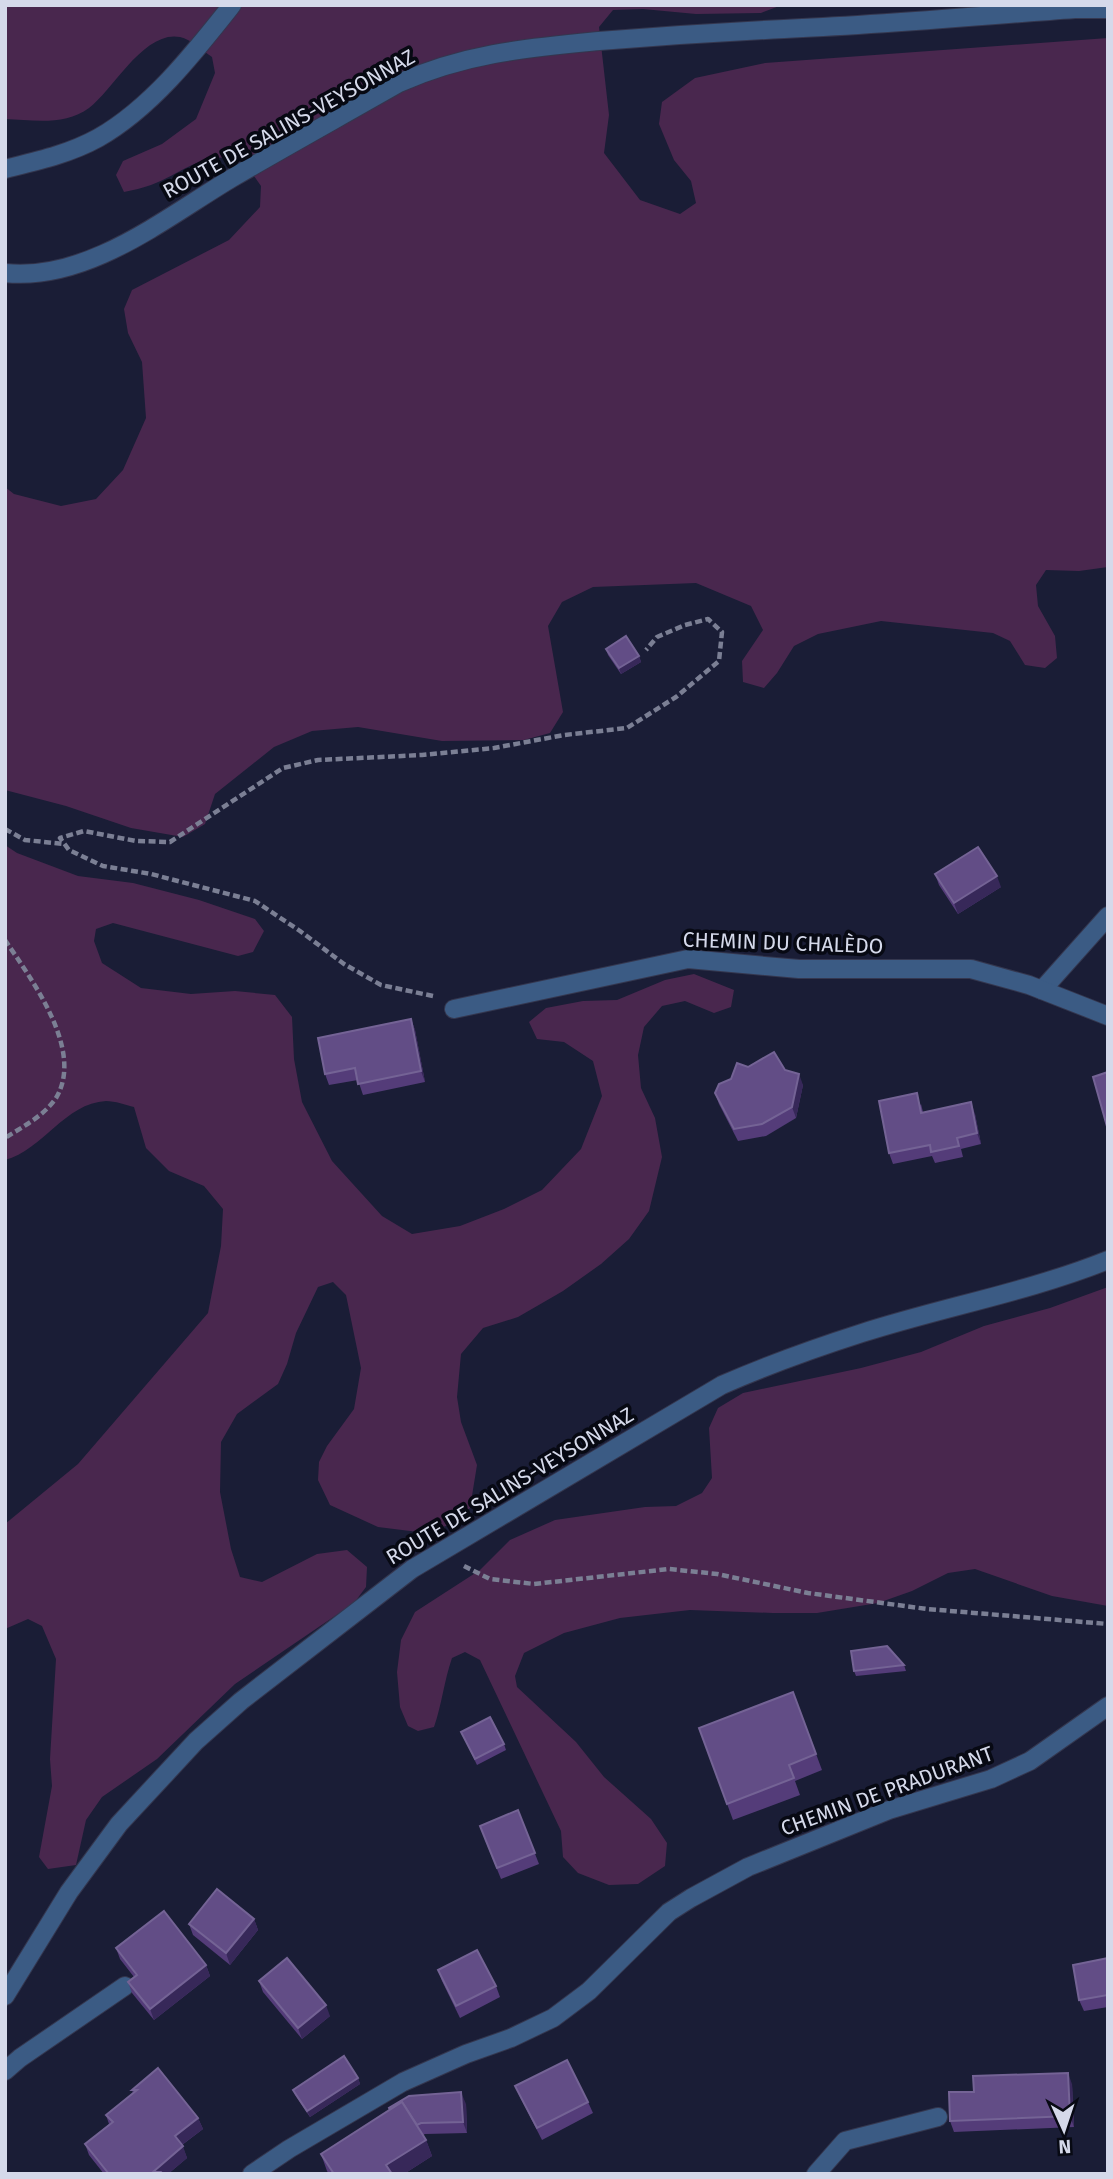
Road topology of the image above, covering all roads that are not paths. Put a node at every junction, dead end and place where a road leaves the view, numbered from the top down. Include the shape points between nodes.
1 (232, 5) edge
2 (1108, 9) edge
3 (5, 169) edge
4 (5, 273) edge
5 (1108, 916) edge
6 (1042, 990) junction
7 (454, 1009) dead end
8 (1108, 1016) edge
9 (1108, 1260) edge
10 (1108, 1706) edge
11 (125, 1986) dead end
12 (5, 1996) edge
13 (5, 2071) edge
14 (938, 2117) dead end
15 (253, 2174) edge
16 (816, 2174) edge

1 - 3 street via 129,118 62,154
2 - 4 street, ROUTE DE SALINS-VEYSONNAZ via 688,33 464,59 399,83 109,252 54,272
5 - 6 street
6 - 7 street, CHEMIN DU CHALÈDO via 971,969 799,970 688,959
6 - 8 street, CHEMIN DU CHALÈDO
9 - 12 street, ROUTE DE SALINS-VEYSONNAZ via 863,1332 722,1385 412,1569 196,1741 119,1824 69,1892
10 - 15 street, CHEMIN DE PRADURANT via 1020,1766 888,1810 748,1867 702,1892 669,1912 589,1991 553,2018 404,2082
11 - 13 street
14 - 16 street via 845,2141

